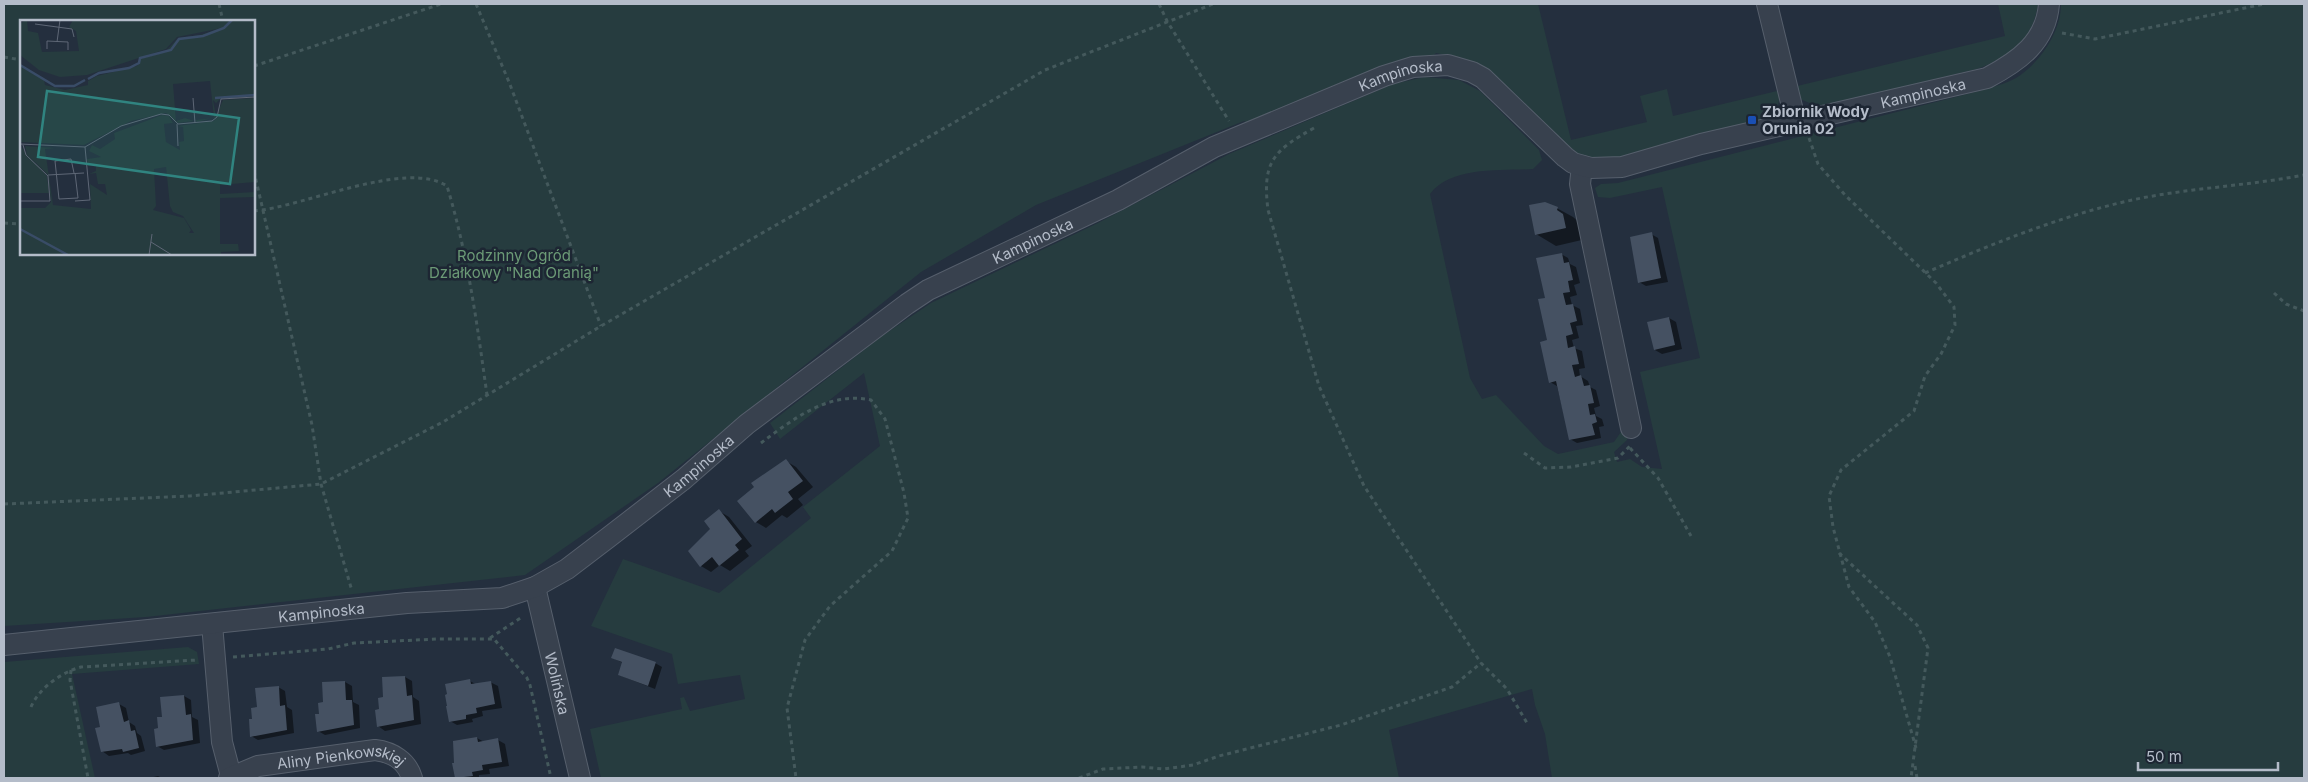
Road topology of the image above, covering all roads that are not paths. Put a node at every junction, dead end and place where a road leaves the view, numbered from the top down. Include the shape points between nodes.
1 (1767, 4) edge
2 (2049, 4) edge
3 (1800, 121) junction
4 (1582, 166) junction
5 (1631, 428) road end
6 (535, 587) junction
7 (212, 624) junction
8 (4, 645) edge
9 (230, 777) edge
10 (412, 778) edge
11 (580, 778) edge

1 - 3 street
2 - 3 street, Kampinoska via 2044,30 2037,41 2021,57 1987,78
3 - 4 street, Kampinoska via 1701,144 1622,167 1601,169
4 - 5 street via 1580,184
4 - 6 street, Kampinoska via 1564,157 1491,84 1472,72 1438,64 1384,76 1214,147 1118,200 928,290 755,418 684,479 567,569
6 - 7 street, Kampinoska via 502,598 407,603
6 - 11 street, Wolińska
7 - 8 street, Kampinoska
7 - 9 street, Aliny Pienkowskiej via 209,659
9 - 10 street, Aliny Pienkowskiej via 258,766 375,750 399,759

